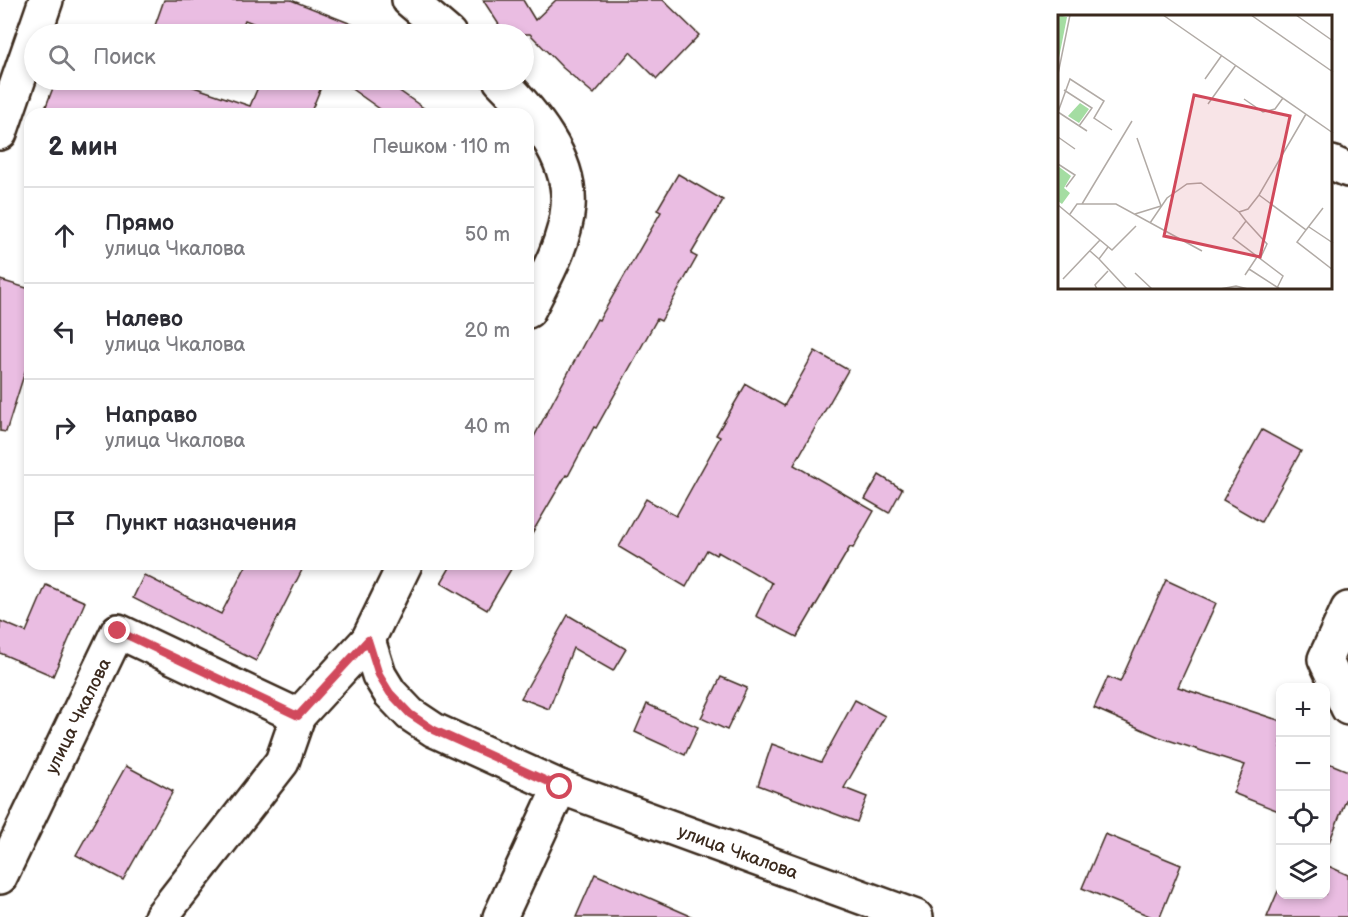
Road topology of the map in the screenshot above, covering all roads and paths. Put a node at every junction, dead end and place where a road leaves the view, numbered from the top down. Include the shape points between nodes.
1 (46, 0) edge
2 (409, 0) edge
3 (38, 24) edge
4 (437, 24) edge
5 (24, 64) edge
6 (510, 90) edge
7 (528, 108) edge
8 (534, 117) edge
9 (0, 133) edge
10 (1333, 163) edge
11 (1348, 170) edge
12 (534, 299) edge
13 (402, 570) edge
14 (1348, 609) edge
15 (368, 640) junction
16 (1348, 708) edge
17 (298, 716) junction
18 (560, 787) junction
19 (0, 878) edge
20 (161, 917) edge
21 (500, 917) edge
22 (916, 917) edge

1 - 3 street
2 - 4 street
5 - 9 street
6 - 7 street
8 - 12 street via 553,144 566,182 568,206 551,264
10 - 11 street
13 - 15 street
14 - 16 street via 1325,659
15 - 17 street
15 - 18 street, улица Чкалова via 379,675 410,714 434,730
17 - 19 street, улица Чкалова via 118,631
17 - 20 street via 282,762
18 - 21 street
18 - 22 street, улица Чкалова

